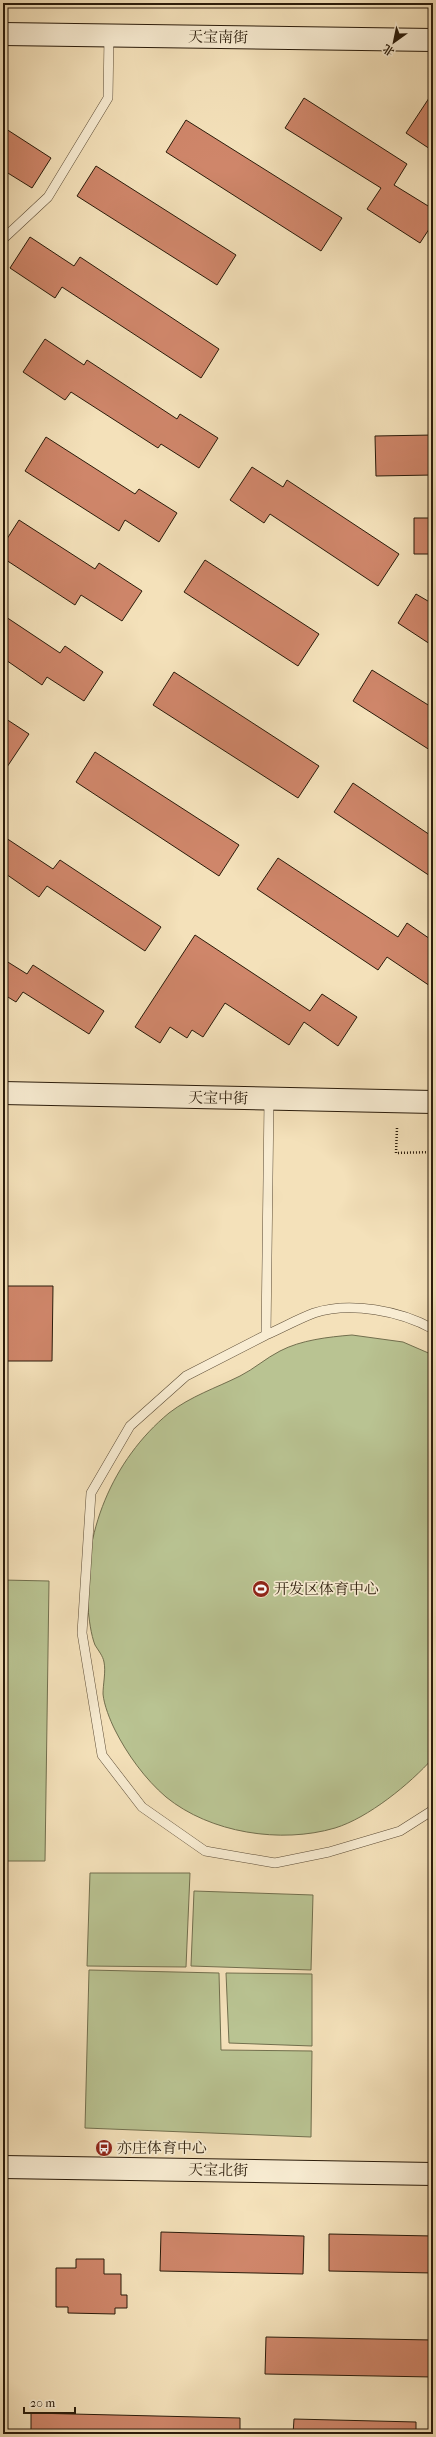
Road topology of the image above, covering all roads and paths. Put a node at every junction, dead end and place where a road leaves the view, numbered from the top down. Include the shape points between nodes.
1 (3, 34) edge
2 (109, 35) junction
3 (433, 40) edge
4 (3, 238) edge
5 (3, 1093) edge
6 (269, 1099) junction
7 (433, 1102) edge
8 (397, 1128) dead end
9 (433, 1152) edge
10 (433, 1329) edge
11 (266, 1335) junction
12 (433, 1810) edge
13 (3, 2167) edge
14 (433, 2174) edge

1 - 2 street, 天宝南街
2 - 3 street, 天宝南街
2 - 4 lane via 108,98 48,197
5 - 6 street, 天宝中街
6 - 7 street, 天宝中街
6 - 11 lane
8 - 9 path via 396,1153
10 - 11 lane via 415,1319 362,1307 315,1313
11 - 12 lane via 186,1376 130,1426 91,1493 82,1634 102,1755 142,1807 205,1851 276,1863 330,1852 400,1830
13 - 14 street, 天宝北街

